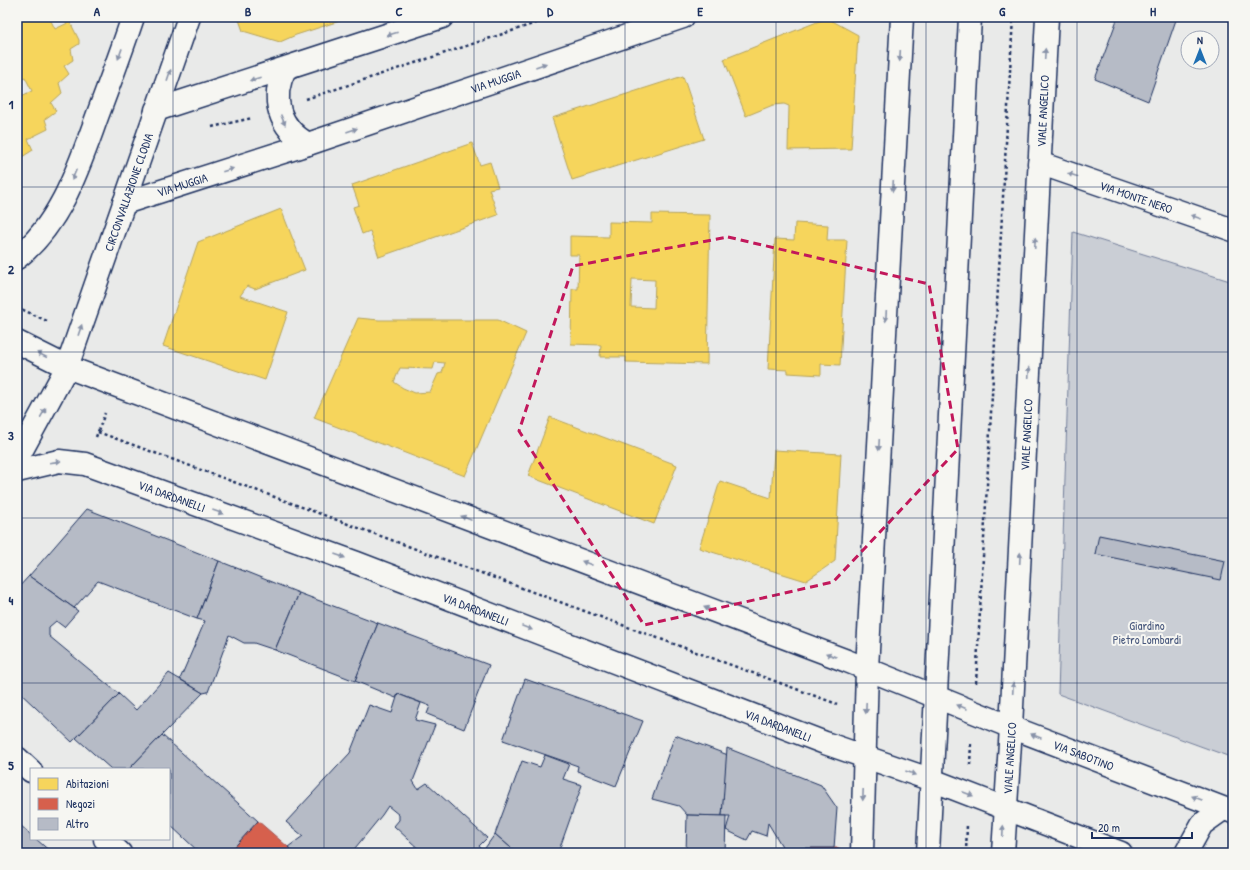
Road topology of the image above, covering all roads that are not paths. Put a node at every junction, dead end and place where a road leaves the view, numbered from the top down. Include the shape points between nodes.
1 (133, 17) edge
2 (189, 17) edge
3 (442, 17) edge
4 (683, 17) edge
5 (902, 17) edge
6 (970, 17) edge
7 (1047, 17) edge
8 (285, 69) junction
9 (156, 110) junction
10 (308, 144) junction
11 (1039, 163) junction
12 (124, 203) junction
13 (1233, 230) edge
14 (17, 258) edge
15 (17, 342) edge
16 (67, 367) junction
17 (17, 459) edge
18 (17, 472) edge
19 (867, 669) junction
20 (936, 695) junction
21 (1011, 727) junction
22 (864, 756) junction
23 (17, 758) edge
24 (30, 770) edge
25 (932, 780) junction
26 (1004, 808) junction
27 (1228, 810) edge
28 (106, 840) edge
29 (120, 853) edge
30 (862, 853) edge
31 (928, 853) edge
32 (1003, 853) edge
33 (1121, 853) edge
34 (1186, 853) edge

1 -> 14 street via 86,147 64,199 46,228
9 -> 2 street, CIRCONVALLAZIONE CLODIA
3 -> 8 street
10 -> 4 street, VIA MUGGIA
5 -> 19 street
6 - 20 street
11 -> 7 street, VIALE ANGELICO
8 -> 9 street
8 -> 10 street via 278,88 280,110 289,130
9 - 12 street, CIRCONVALLAZIONE CLODIA
12 -> 10 street, VIA MUGGIA
13 -> 11 street, VIA MONTE NERO
21 -> 11 street, VIALE ANGELICO
16 -> 12 street, CIRCONVALLAZIONE CLODIA
16 -> 15 street
17 -> 16 street, CIRCONVALLAZIONE CLODIA
19 -> 16 street
18 -> 22 street, VIA DARDANELLI via 59,461 85,464 358,563
19 - 20 street
19 -> 22 street
21 -> 20 street, VIA SABOTINO
20 - 25 street
21 - 26 street, VIALE ANGELICO
27 -> 21 street, VIA SABOTINO
22 -> 25 street, VIA DARDANELLI
22 -> 30 street
23 - 24 street
25 - 26 street
25 - 31 street
32 -> 26 street, VIALE ANGELICO
26 - 33 street
27 - 34 street via 1202,824
28 - 29 street

